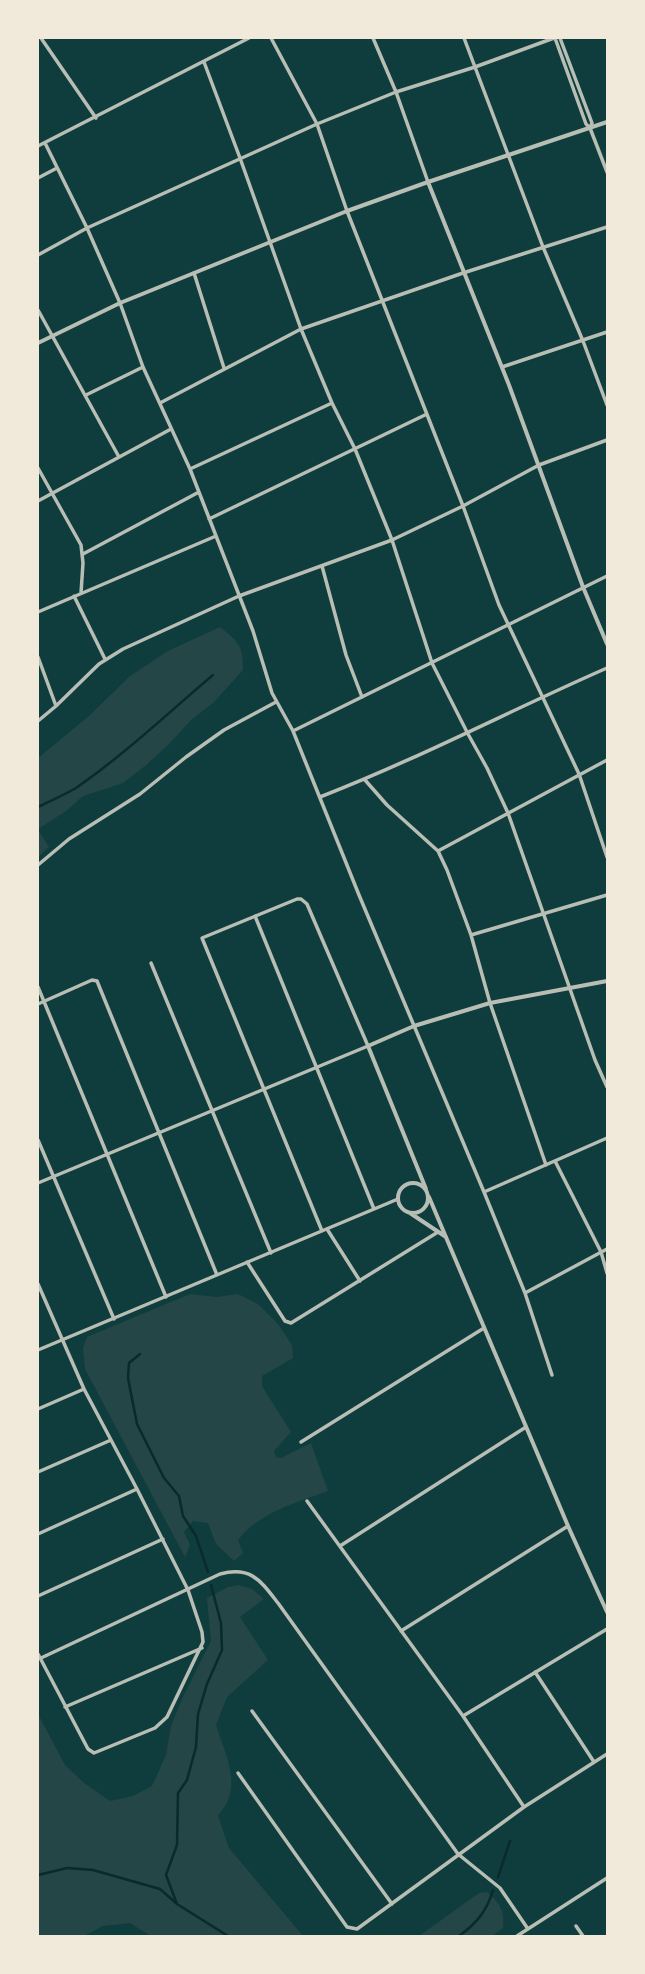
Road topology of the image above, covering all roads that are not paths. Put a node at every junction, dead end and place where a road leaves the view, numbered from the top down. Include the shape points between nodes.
1 (41, 38) edge
2 (249, 38) edge
3 (271, 38) edge
4 (373, 38) edge
5 (464, 38) edge
6 (554, 38) edge
7 (560, 38) edge
8 (204, 62) junction
9 (475, 67) junction
10 (396, 92) junction
11 (96, 118) junction
12 (607, 122) edge
13 (317, 124) junction
14 (590, 128) junction
15 (45, 142) junction
16 (38, 146) edge
17 (509, 155) junction
18 (240, 158) junction
19 (57, 168) junction
20 (607, 172) edge
21 (38, 178) edge
22 (428, 182) junction
23 (347, 211) junction
24 (607, 227) edge
25 (87, 228) junction
26 (269, 241) junction
27 (543, 247) junction
28 (38, 254) edge
29 (194, 273) junction
30 (463, 273) junction
31 (383, 300) junction
32 (120, 303) junction
33 (38, 310) edge
34 (301, 329) junction
35 (607, 332) edge
36 (52, 336) junction
37 (583, 341) junction
38 (38, 343) edge
39 (143, 367) junction
40 (502, 367) junction
41 (224, 368) junction
42 (86, 396) junction
43 (160, 403) junction
44 (332, 404) junction
45 (607, 405) edge
46 (427, 414) junction
47 (171, 429) junction
48 (607, 440) edge
49 (355, 449) junction
50 (119, 457) junction
51 (539, 465) junction
52 (38, 468) edge
53 (190, 469) junction
54 (199, 492) junction
55 (51, 494) junction
56 (38, 501) edge
57 (463, 506) junction
58 (209, 519) junction
59 (216, 536) junction
60 (392, 540) junction
61 (83, 554) junction
62 (322, 566) junction
63 (607, 576) edge
64 (583, 587) junction
65 (81, 593) junction
66 (74, 596) junction
67 (240, 596) junction
68 (38, 612) edge
69 (508, 624) junction
70 (607, 644) edge
71 (38, 657) edge
72 (105, 659) junction
73 (432, 662) junction
74 (607, 668) edge
75 (42, 671) junction
76 (38, 672) edge
77 (543, 696) junction
78 (362, 697) junction
79 (276, 702) junction
80 (56, 706) junction
81 (38, 721) edge
82 (293, 731) junction
83 (468, 734) junction
84 (607, 760) edge
85 (579, 774) junction
86 (365, 780) junction
87 (320, 797) junction
88 (508, 813) junction
89 (438, 851) junction
90 (607, 857) edge
91 (38, 864) edge
92 (607, 895) edge
93 (544, 914) junction
94 (255, 916) junction
95 (471, 935) junction
96 (151, 963) dead end
97 (607, 981) edge
98 (38, 987) edge
99 (569, 988) junction
100 (44, 1002) junction
101 (490, 1003) junction
102 (38, 1004) edge
103 (414, 1026) junction
104 (368, 1046) junction
105 (316, 1067) junction
106 (607, 1087) edge
107 (264, 1089) junction
108 (212, 1110) junction
109 (159, 1133) junction
110 (607, 1138) edge
111 (38, 1140) edge
112 (107, 1154) junction
113 (555, 1161) junction
114 (546, 1165) junction
115 (418, 1169) junction
116 (54, 1177) junction
117 (38, 1183) edge
118 (410, 1183) junction
119 (426, 1189) junction
120 (484, 1192) junction
121 (428, 1197) junction
122 (398, 1199) junction
123 (374, 1209) junction
124 (410, 1213) junction
125 (327, 1229) junction
126 (322, 1231) junction
127 (438, 1232) junction
128 (446, 1237) junction
129 (607, 1249) edge
130 (601, 1252) junction
131 (271, 1253) junction
132 (248, 1262) junction
133 (607, 1273) edge
134 (217, 1275) junction
135 (360, 1281) junction
136 (38, 1284) edge
137 (525, 1294) junction
138 (166, 1297) junction
139 (114, 1319) junction
140 (484, 1328) junction
141 (62, 1340) junction
142 (38, 1350) edge
143 (552, 1375) dead end
144 (84, 1389) junction
145 (38, 1409) edge
146 (526, 1427) junction
147 (111, 1440) junction
148 (301, 1442) dead end
149 (38, 1472) edge
150 (137, 1489) junction
151 (307, 1501) dead end
152 (568, 1526) junction
153 (38, 1534) edge
154 (163, 1539) junction
155 (340, 1546) junction
156 (188, 1590) junction
157 (38, 1596) edge
158 (607, 1612) edge
159 (607, 1629) edge
160 (400, 1631) junction
161 (202, 1648) junction
162 (38, 1654) edge
163 (40, 1658) junction
164 (535, 1672) junction
165 (65, 1707) junction
166 (252, 1711) dead end
167 (463, 1716) junction
168 (607, 1754) edge
169 (594, 1762) junction
170 (238, 1773) dead end
171 (524, 1807) junction
172 (458, 1854) junction
173 (607, 1878) edge
174 (392, 1904) junction
175 (576, 1926) dead end
176 (528, 1929) junction
177 (517, 1936) edge
178 (583, 1936) edge

1 - 11 street
2 - 8 street
3 - 13 street
4 - 10 street
5 - 9 street
6 - 9 street
6 - 14 street via 586,124
7 - 14 street via 592,123
8 - 11 street
8 - 18 street
9 - 10 street
9 - 17 street
10 - 13 street
10 - 22 street
11 - 15 street
12 - 14 street
13 - 18 street
13 - 23 street
14 - 17 street
14 - 20 street
15 - 16 street
15 - 19 street
17 - 22 street
17 - 27 street
18 - 25 street
18 - 26 street
19 - 21 street
19 - 25 street
22 - 23 street
22 - 30 street
23 - 26 street
23 - 31 street
24 - 27 street
25 - 28 street
25 - 32 street
26 - 29 street
26 - 34 street
27 - 30 street
27 - 37 street
29 - 32 street
29 - 41 street
30 - 31 street
30 - 40 street
31 - 34 street
31 - 46 street
32 - 36 street
32 - 39 street
33 - 36 street
34 - 41 street
34 - 44 street
35 - 37 street
36 - 38 street
36 - 42 street
37 - 40 street
37 - 45 street
39 - 42 street
39 - 43 street
40 - 51 street
41 - 43 street
42 - 50 street
43 - 47 street
44 - 49 street
44 - 53 street
46 - 49 street
46 - 57 street
47 - 50 street
47 - 53 street
48 - 51 street
49 - 58 street
49 - 60 street
50 - 55 street
51 - 57 street
51 - 64 street
52 - 55 street
53 - 54 street
54 - 58 street
54 - 61 street
55 - 56 street
55 - 61 street via 78,537
57 - 60 street
57 - 69 street
58 - 59 street
59 - 65 street
59 - 67 street
60 - 62 street
60 - 73 street
61 - 65 street
62 - 67 street
62 - 78 street via 346,655
63 - 64 street
64 - 69 street
64 - 70 street
65 - 66 street
66 - 68 street
66 - 72 street
67 - 72 street
67 - 79 street
69 - 73 street
69 - 77 street
71 - 75 street
72 - 80 street
73 - 78 street
73 - 83 street
74 - 77 street
75 - 76 street
75 - 80 street
77 - 83 street
77 - 85 street
78 - 82 street
79 - 82 street
79 - 91 street via 224,730 140,794 69,839
80 - 81 street
82 - 87 street
83 - 86 street
83 - 88 street
84 - 85 street
85 - 88 street
85 - 90 street
86 - 87 street
86 - 89 street via 387,805
87 - 103 street via 358,895
88 - 89 street
88 - 93 street
89 - 95 street via 454,886
92 - 93 street
93 - 95 street
93 - 99 street
94 - 104 street via 297,899 307,904
94 - 105 street
94 - 107 street via 202,938
95 - 101 street
96 - 108 street
97 - 99 street
98 - 100 street
99 - 101 street
99 - 106 street
100 - 102 street
100 - 109 street via 92,980 98,983
100 - 112 street
101 - 103 street
101 - 114 street
103 - 104 street
103 - 120 street
104 - 105 street
104 - 115 street
105 - 107 street
105 - 123 street
107 - 108 street
107 - 126 street
108 - 109 street
108 - 131 street
109 - 112 street
109 - 134 street
110 - 113 street
111 - 116 street
112 - 116 street
112 - 138 street
113 - 114 street
113 - 130 street
114 - 120 street
115 - 118 street via 417,1178
115 - 119 street
116 - 117 street
116 - 139 street
118 - 119 street via 419,1184
118 - 122 street via 402,1187
119 - 121 street
120 - 137 street
121 - 124 street via 423,1210
121 - 128 street
122 - 123 street
122 - 124 street via 402,1208
123 - 125 street
124 - 127 street
125 - 126 street
125 - 135 street
126 - 131 street
127 - 128 street
127 - 135 street
128 - 140 street
129 - 130 street
130 - 133 street
130 - 137 street
131 - 132 street
132 - 134 street
132 - 135 street via 288,1323
134 - 138 street
136 - 141 street
137 - 143 street
138 - 139 street
139 - 141 street
140 - 146 street
140 - 148 street
141 - 142 street
141 - 144 street
144 - 145 street
144 - 147 street
146 - 152 street
146 - 155 street
147 - 149 street
147 - 150 street
150 - 153 street
150 - 154 street
151 - 155 street
152 - 158 street
152 - 160 street
154 - 156 street
154 - 157 street
155 - 160 street
156 - 161 street via 202,1632
156 - 163 street
156 - 172 street via 220,1574 233,1571 245,1572 264,1585
159 - 164 street
160 - 167 street
161 - 165 street
161 - 165 street via 167,1717 155,1728 94,1753 88,1749
162 - 163 street
163 - 165 street
164 - 167 street
164 - 169 street
166 - 174 street
167 - 171 street
168 - 169 street
169 - 171 street
170 - 174 street via 347,1927 357,1929
171 - 172 street
172 - 174 street
172 - 176 street via 500,1888
173 - 176 street
175 - 178 street
176 - 177 street

